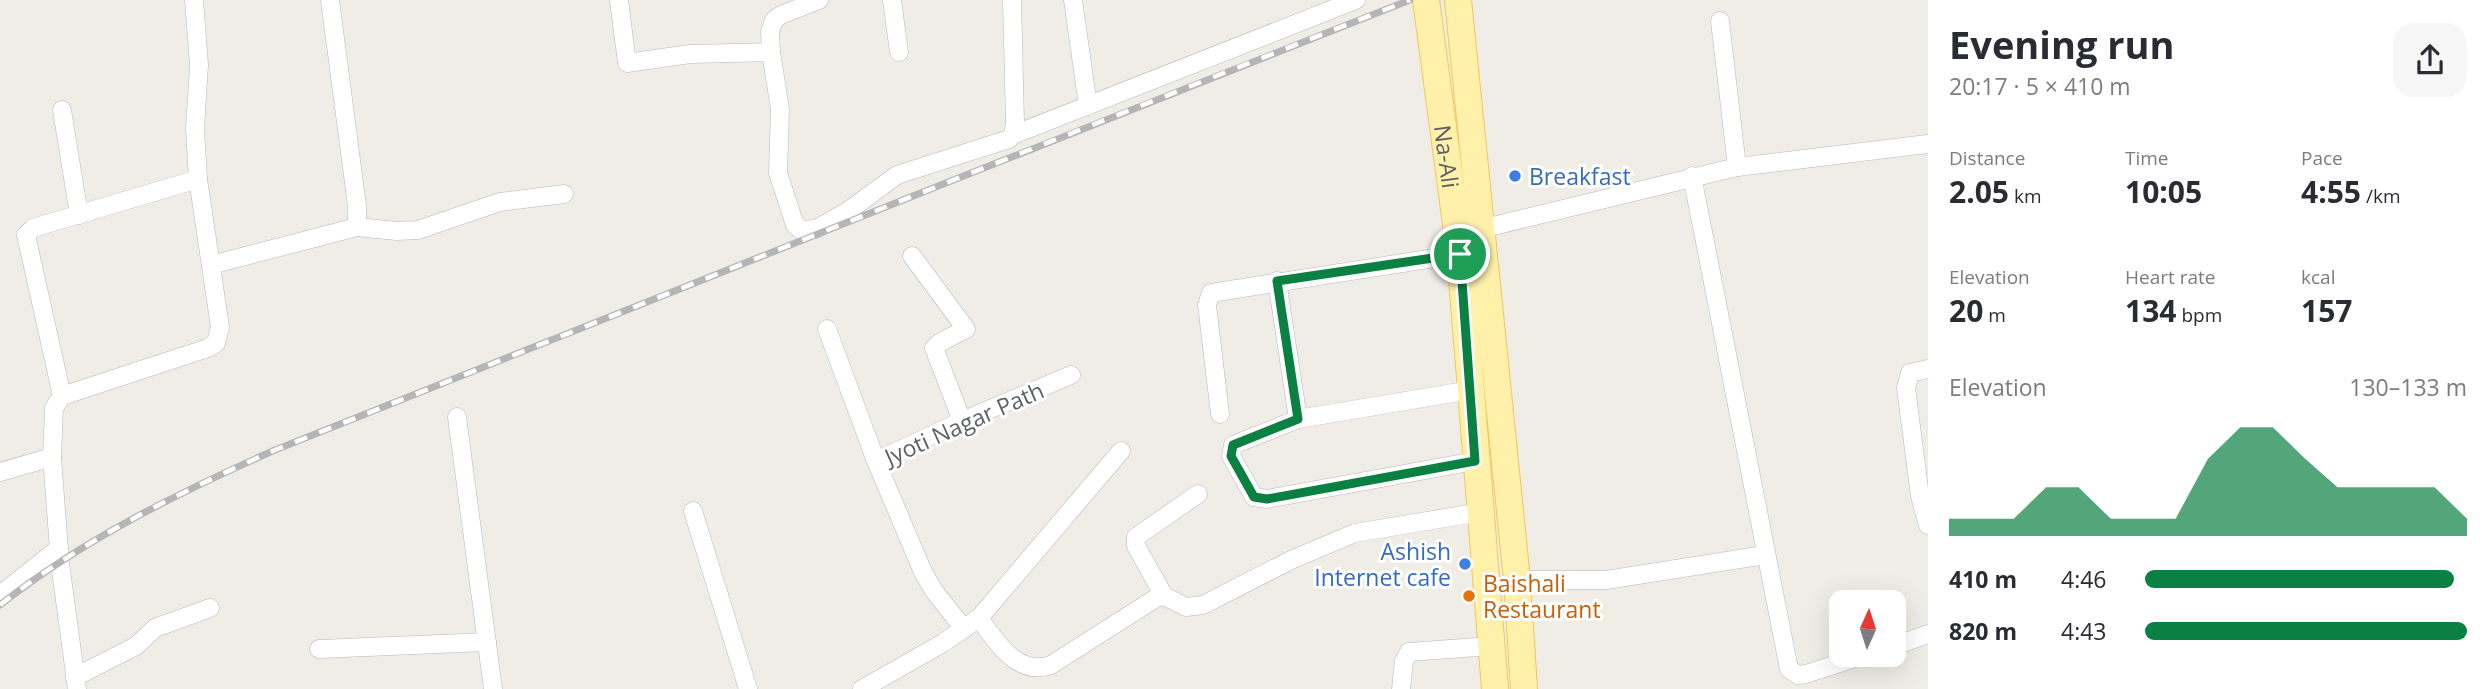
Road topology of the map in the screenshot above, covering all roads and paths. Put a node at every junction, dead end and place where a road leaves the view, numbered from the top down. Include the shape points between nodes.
1 (194, 0) edge
2 (330, 0) edge
3 (619, 0) edge
4 (818, 0) edge
5 (892, 0) edge
6 (1012, 0) edge
7 (1073, 0) edge
8 (1356, 0) edge
9 (1456, 7) edge
10 (1428, 13) edge
11 (1720, 21) dead end
12 (771, 52) junction
13 (899, 52) dead end
14 (1088, 106) junction
15 (62, 110) dead end
16 (1013, 135) junction
17 (1928, 144) edge
18 (1737, 167) junction
19 (1692, 176) junction
20 (198, 179) junction
21 (564, 194) dead end
22 (79, 215) junction
23 (357, 227) junction
24 (1481, 229) junction
25 (1460, 254) junction
26 (912, 256) dead end
27 (211, 265) junction
28 (1277, 281) junction
29 (827, 329) dead end
30 (1928, 369) edge
31 (1071, 375) dead end
32 (1471, 390) junction
33 (62, 396) junction
34 (1220, 414) dead end
35 (457, 417) dead end
36 (1298, 419) junction
37 (962, 421) junction
38 (1121, 451) dead end
39 (52, 457) junction
40 (876, 461) junction
41 (1475, 461) junction
42 (0, 472) edge
43 (1198, 494) dead end
44 (1924, 496) edge
45 (693, 511) dead end
46 (1481, 512) junction
47 (1928, 525) edge
48 (59, 548) junction
49 (1765, 555) junction
50 (1517, 580) junction
51 (0, 595) edge
52 (1164, 596) junction
53 (209, 608) dead end
54 (979, 618) junction
55 (964, 629) junction
56 (1928, 634) edge
57 (487, 642) junction
58 (1906, 642) edge
59 (1491, 646) junction
60 (319, 649) dead end
61 (1829, 666) edge
62 (76, 683) edge
63 (493, 689) edge
64 (748, 689) edge
65 (862, 689) edge
66 (1401, 689) edge
67 (1495, 689) edge
68 (1504, 689) edge
69 (1524, 689) edge

1 - 20 street via 200,65 195,129
2 - 23 street
3 - 12 street via 627,63 690,54
4 - 12 street via 774,20
5 - 13 street
6 - 16 street
7 - 14 street
8 - 14 street
9 - 24 main road
9 - 68 main road
10 - 25 main road, Na-Ali
11 - 18 street
12 - 16 street via 780,109 778,173 795,225 801,230 816,229 848,211 897,175
14 - 16 street
15 - 22 street
17 - 18 street
18 - 19 street
19 - 24 street
19 - 49 street
20 - 22 street
20 - 27 street
21 - 23 street via 500,202 407,232
22 - 33 street via 26,235
23 - 27 street
24 - 50 main road
25 - 28 street
25 - 32 main road, Na-Ali
26 - 37 street via 966,329 934,348
27 - 33 street via 220,327 216,343
28 - 34 street via 1217,291 1207,298
28 - 36 street
29 - 40 street
30 - 44 street via 1910,373 1907,381
31 - 37 street, Jyoti Nagar Path
32 - 36 street
32 - 41 main road, Na-Ali
33 - 39 street via 54,408
35 - 57 street
36 - 41 street via 1233,445 1231,456 1254,497 1267,499
37 - 40 street, Jyoti Nagar Path
38 - 54 street
39 - 42 street
39 - 48 street
40 - 55 street, Jyoti Nagar Path via 923,572
41 - 46 main road, Na-Ali
43 - 52 street via 1136,537 1136,546
44 - 47 street
45 - 64 street
46 - 52 street via 1355,533 1203,605 1186,607
46 - 59 main road, Na-Ali
48 - 51 street
48 - 62 street
49 - 50 street via 1606,580
49 - 61 street via 1788,669 1806,674
50 - 69 main road
52 - 54 street via 1042,668 1030,668 1008,654
53 - 62 street via 155,628 136,646
54 - 55 street
55 - 65 street
56 - 58 street
57 - 60 street
57 - 63 street
59 - 66 street via 1409,652
59 - 67 main road, Na-Ali

